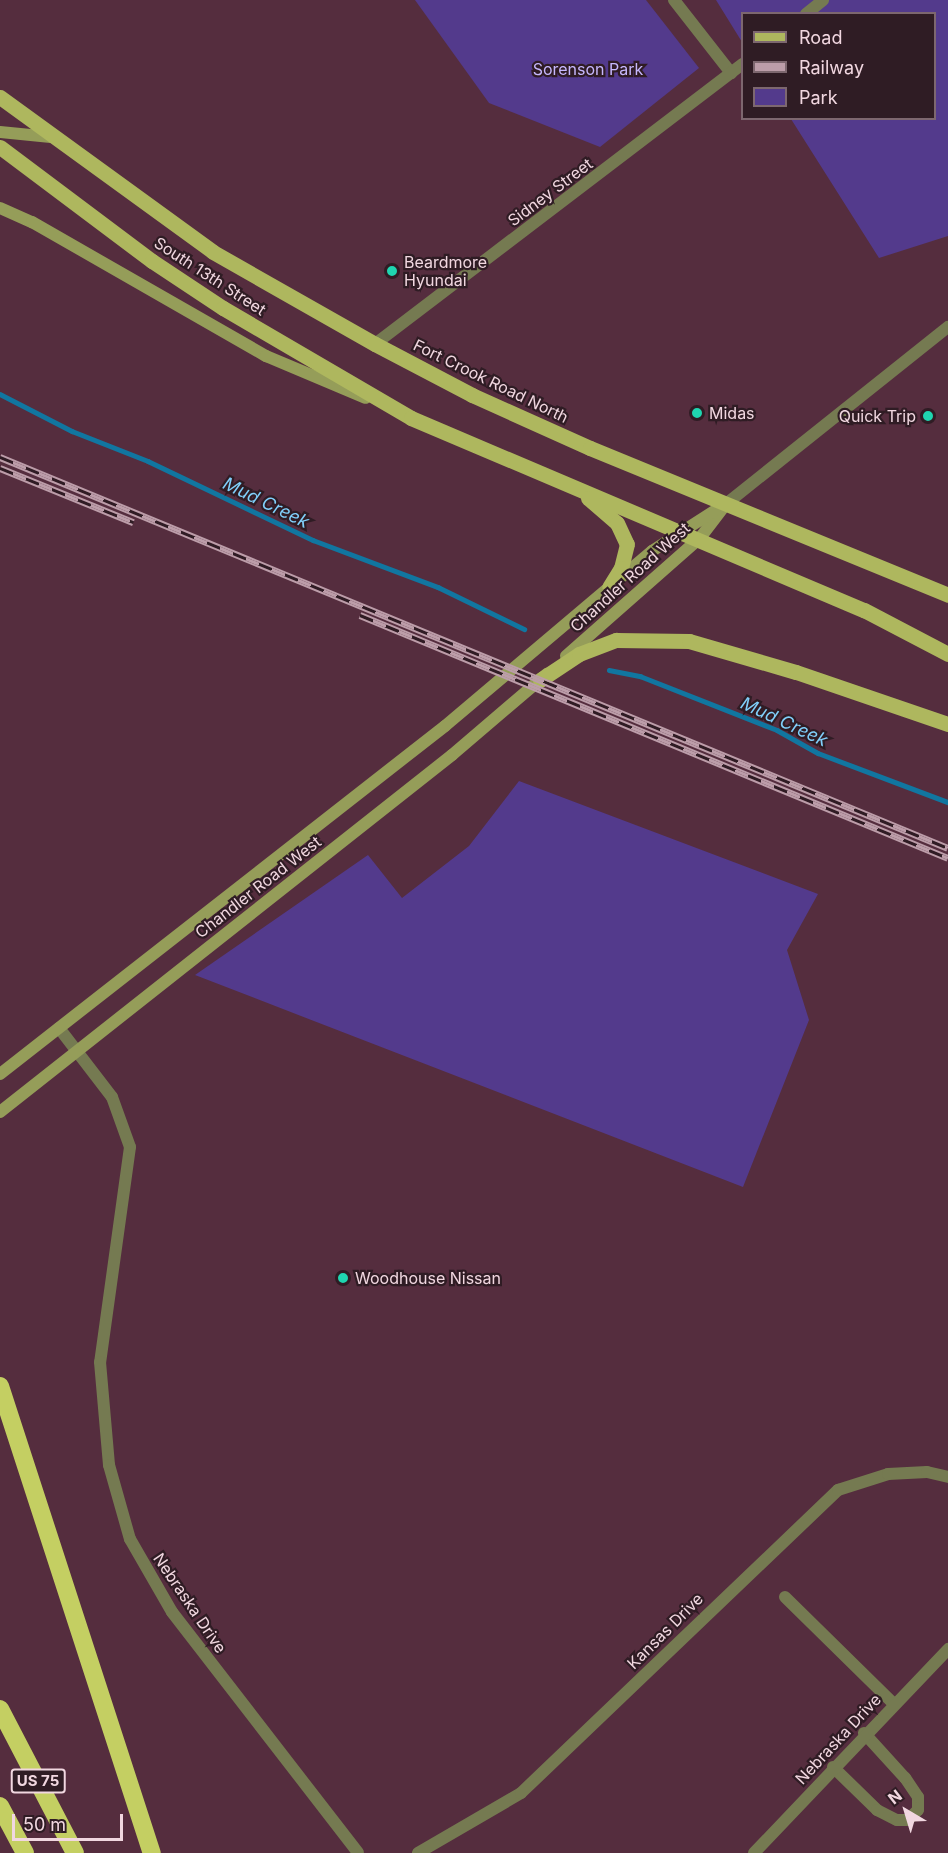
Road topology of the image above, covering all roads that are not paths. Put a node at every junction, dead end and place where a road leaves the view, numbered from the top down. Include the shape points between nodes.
1 (674, 0) edge
2 (823, 0) edge
3 (808, 12) edge
4 (741, 65) edge
5 (731, 73) junction
6 (0, 97) edge
7 (0, 132) edge
8 (51, 137) junction
9 (0, 147) edge
10 (0, 208) edge
11 (948, 327) edge
12 (375, 344) junction
13 (411, 418) junction
14 (568, 484) junction
15 (726, 504) junction
16 (680, 530) junction
17 (700, 538) junction
18 (609, 587) junction
19 (948, 595) edge
20 (948, 654) edge
21 (540, 680) junction
22 (948, 723) edge
23 (59, 1028) junction
24 (76, 1051) junction
25 (0, 1074) edge
26 (0, 1112) edge
27 (0, 1386) edge
28 (948, 1477) edge
29 (785, 1597) dead end
30 (948, 1649) edge
31 (894, 1704) junction
32 (0, 1709) edge
33 (864, 1733) junction
34 (833, 1767) junction
35 (0, 1806) edge
36 (25, 1853) edge
37 (75, 1853) edge
38 (152, 1853) edge
39 (358, 1853) edge
40 (418, 1853) edge
41 (754, 1853) edge

1 - 5 street
2 - 3 street
4 - 5 street, Sidney Street
5 - 12 street, Sidney Street
6 - 8 main road
7 - 8 main road
8 - 12 main road, Fort Crook Road North via 213,252
9 - 13 main road, South 13th Street via 142,254 223,308
10 - 13 main road via 32,222 266,356
11 - 15 street
12 - 15 main road, Fort Crook Road North via 472,395
13 - 14 main road
14 - 16 main road
14 - 18 main road via 607,513 623,533 626,555
15 - 16 main road, Chandler Road West
15 - 17 main road, Chandler Road West
15 - 19 main road, Fort Crook Road North
16 - 17 main road
16 - 18 main road, Chandler Road West
17 - 20 main road via 864,610
17 - 21 main road, Chandler Road West
18 - 23 main road, Chandler Road West via 445,726
21 - 22 main road via 579,654 616,640 689,641
21 - 24 main road, Chandler Road West via 452,755
23 - 24 street, Nebraska Drive
23 - 25 main road, Chandler Road West
24 - 26 main road, Chandler Road West
24 - 39 street, Nebraska Drive via 112,1098 130,1147 105,1312 100,1379 109,1465 130,1539 178,1621
27 - 38 highway
28 - 40 street, Kansas Drive via 927,1472 888,1473 838,1490 521,1793
29 - 31 street
30 - 31 street, Nebraska Drive
31 - 33 street, Nebraska Drive
32 - 37 highway, US 75
33 - 34 street, Nebraska Drive
33 - 34 street via 918,1797 918,1810 908,1820 897,1820 877,1810
34 - 41 street, Nebraska Drive
35 - 36 highway, US 75

